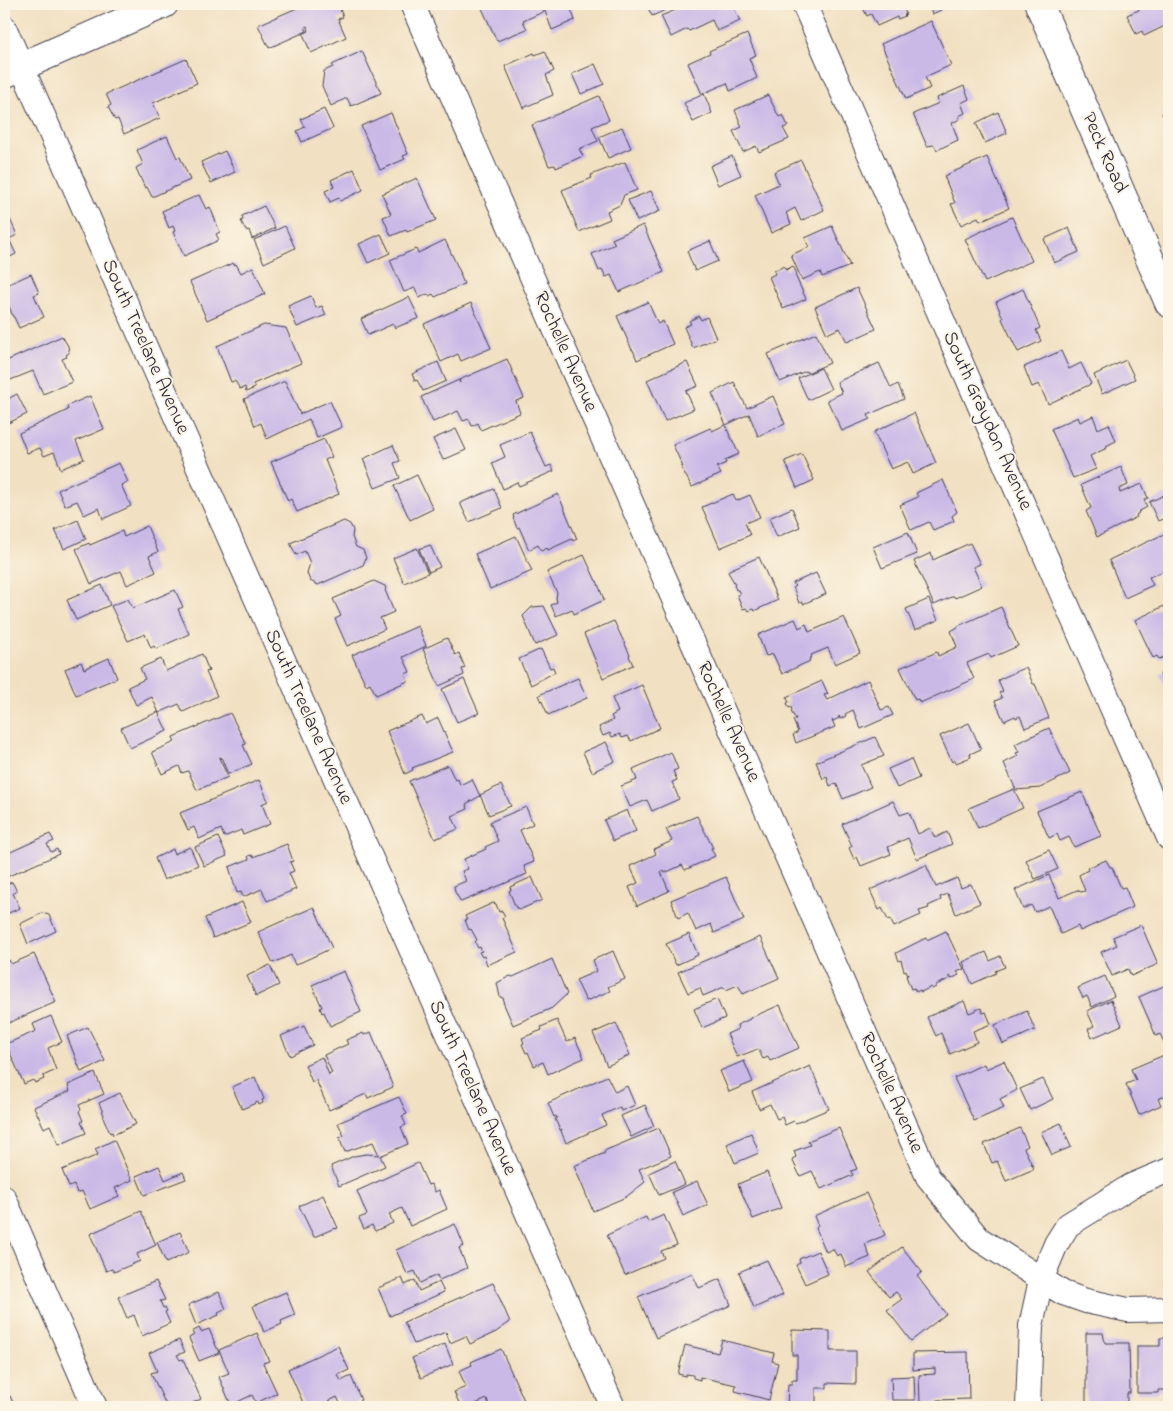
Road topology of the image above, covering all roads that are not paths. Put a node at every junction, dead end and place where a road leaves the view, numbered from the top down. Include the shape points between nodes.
1 (164, 4) edge
2 (412, 4) edge
3 (804, 4) edge
4 (1039, 4) edge
5 (4, 27) edge
6 (12, 70) edge
7 (1169, 303) edge
8 (1169, 838) edge
9 (1169, 1170) edge
10 (4, 1198) edge
11 (1041, 1280) junction
12 (1169, 1309) edge
13 (95, 1407) edge
14 (613, 1407) edge
15 (1028, 1407) edge

1 - 6 street
2 - 11 street, Rochelle Avenue via 928,1176 979,1239
3 - 8 street, South Graydon Avenue
4 - 7 street, Peck Road
5 - 6 street, South Treelane Avenue
6 - 14 street, South Treelane Avenue
9 - 11 street via 1131,1186 1068,1225
10 - 13 street
11 - 12 street, Rochelle Avenue via 1086,1301 1128,1310
11 - 15 street via 1030,1326

